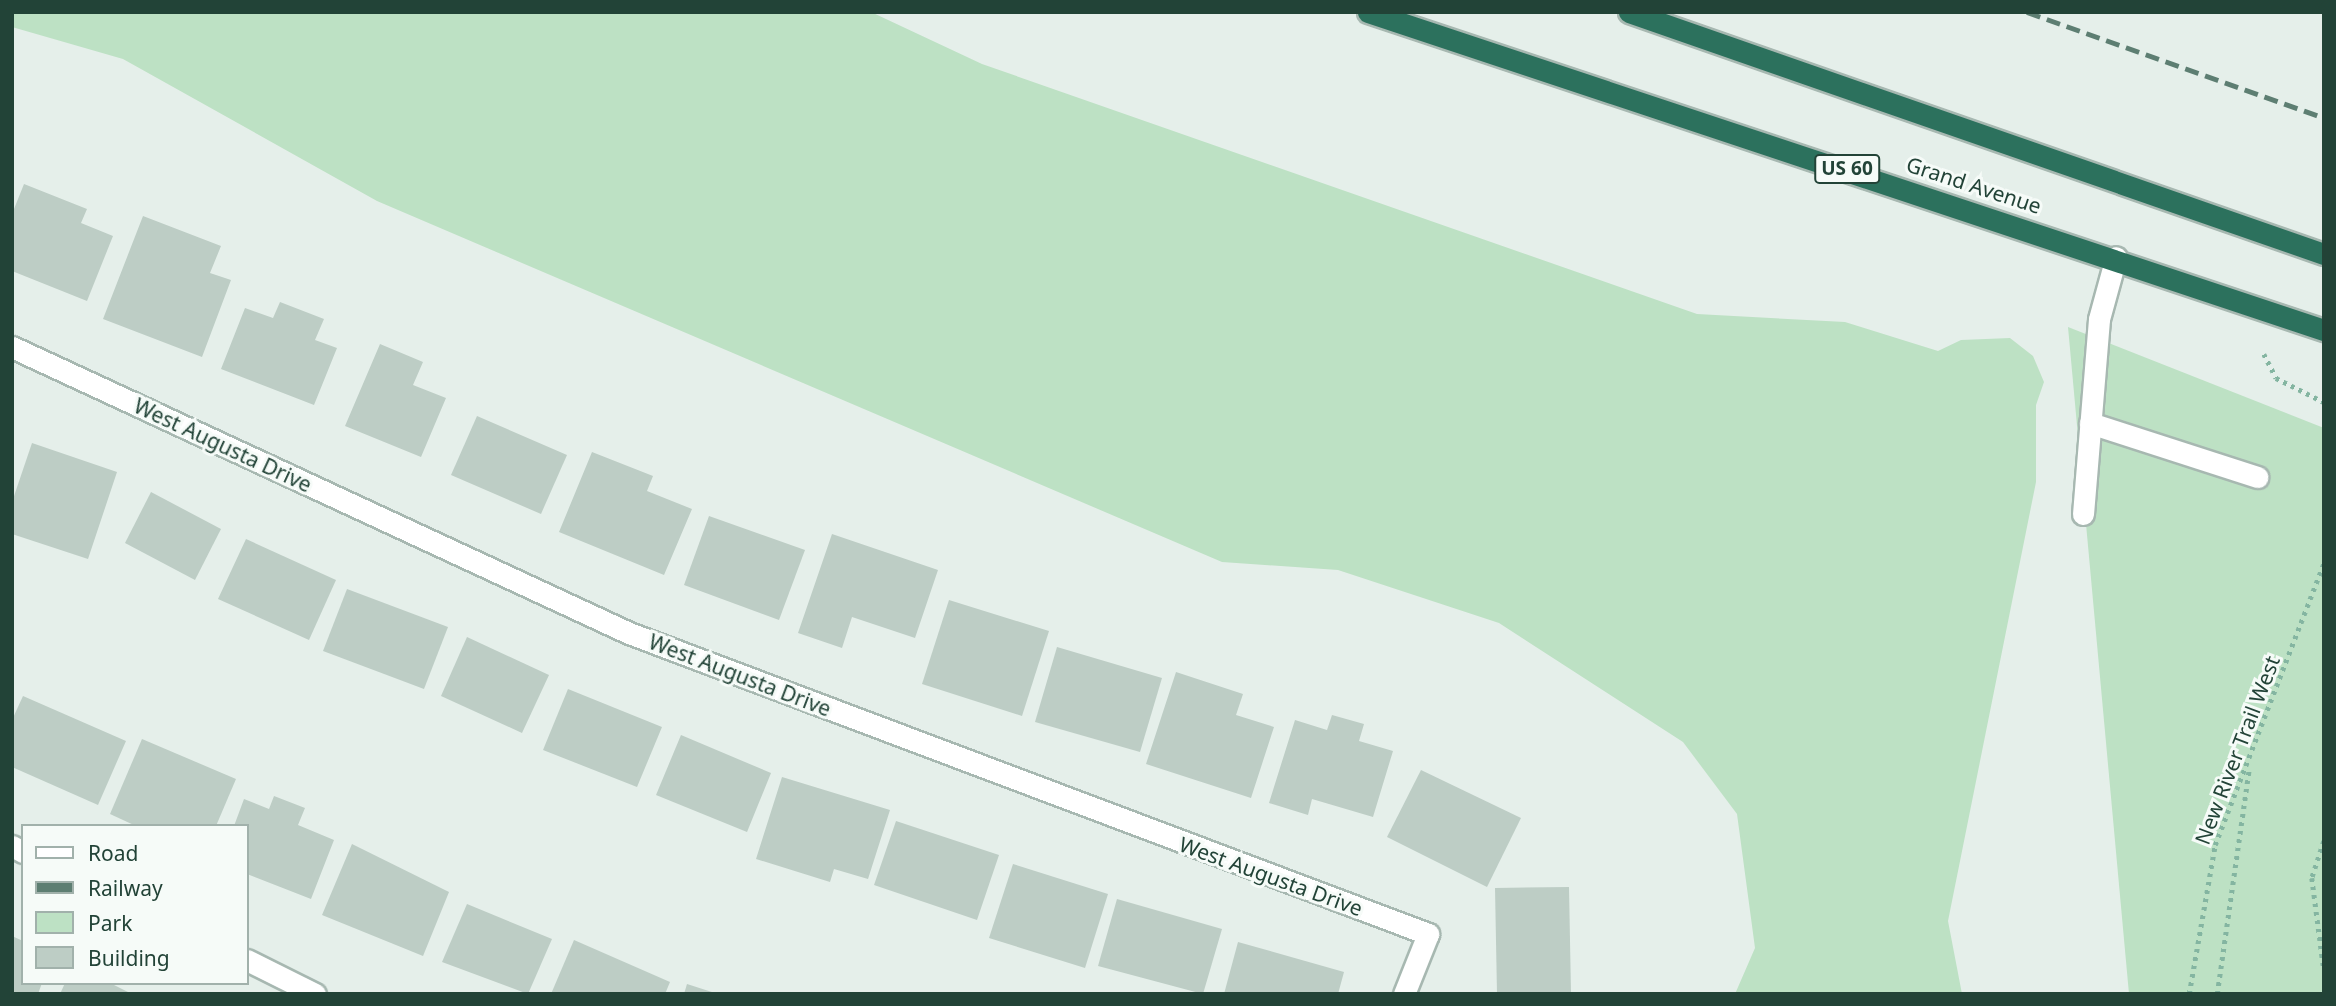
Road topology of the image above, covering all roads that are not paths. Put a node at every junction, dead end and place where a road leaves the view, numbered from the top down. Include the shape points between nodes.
1 (1368, 12) edge
2 (1629, 12) edge
3 (2324, 254) edge
4 (2116, 257) junction
5 (2324, 330) edge
6 (12, 347) edge
7 (2090, 423) junction
8 (2257, 478) dead end
9 (2082, 514) dead end
10 (248, 960) edge
11 (315, 994) edge
12 (1404, 994) edge

1 - 4 highway, Grand Avenue / US 60
2 - 3 highway
4 - 5 highway, Grand Avenue / US 60
4 - 7 street via 2099,319
6 - 12 street, West Augusta Drive via 629,633 1428,934
7 - 8 street
7 - 9 street
10 - 11 street

